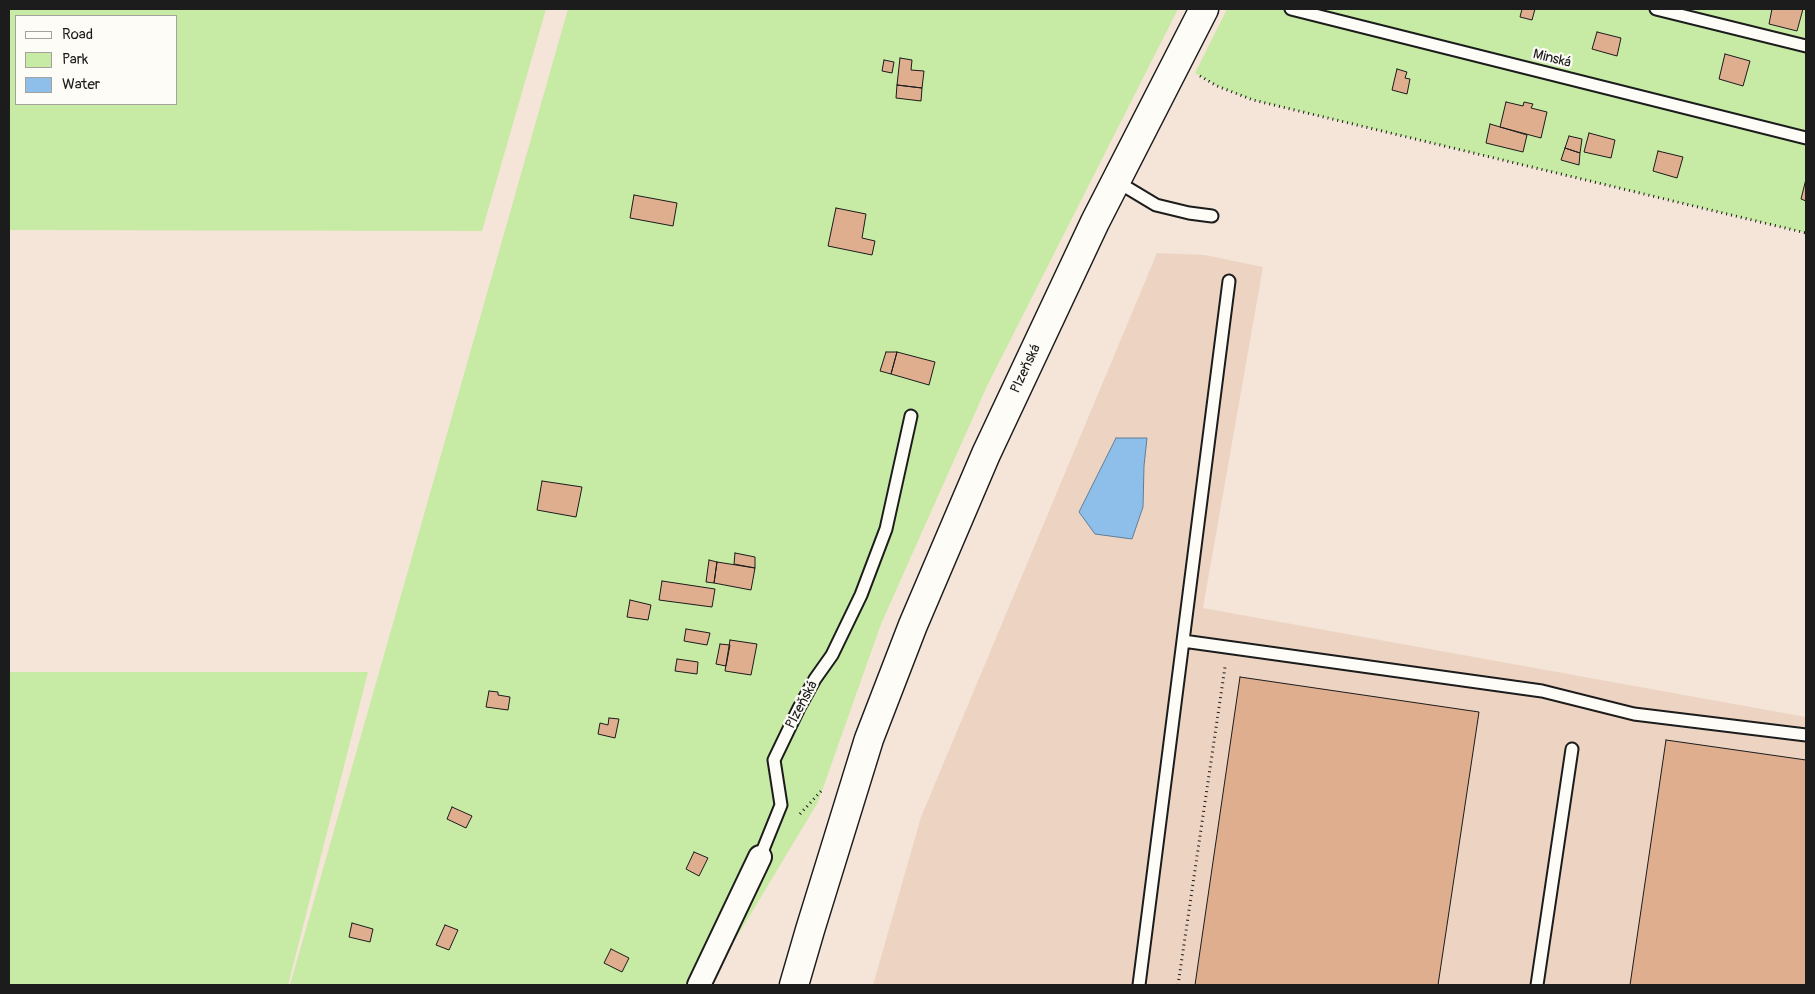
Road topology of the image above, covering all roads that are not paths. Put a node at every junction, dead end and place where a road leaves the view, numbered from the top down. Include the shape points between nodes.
1 (1204, 9) edge
2 (1291, 9) edge
3 (1656, 9) edge
4 (1806, 46) edge
5 (1806, 138) edge
6 (1116, 181) junction
7 (1212, 216) dead end
8 (1229, 281) dead end
9 (911, 416) dead end
10 (1183, 641) junction
11 (1806, 735) edge
12 (1572, 749) dead end
13 (760, 856) joint
14 (699, 985) edge
15 (794, 985) edge
16 (1140, 985) edge
17 (1537, 985) edge

1 - 6 main road, Plzeňská
2 - 5 lane, Minská
3 - 4 lane
6 - 7 lane via 1156,204 1189,214
6 - 15 main road, Plzeňská via 986,454 913,625 868,740
8 - 10 lane
9 - 13 lane, Plzeňská via 886,529 861,595 774,760 781,805
10 - 11 lane via 1542,691 1634,714
10 - 16 lane
12 - 17 lane
13 - 14 street, Plzeňská

